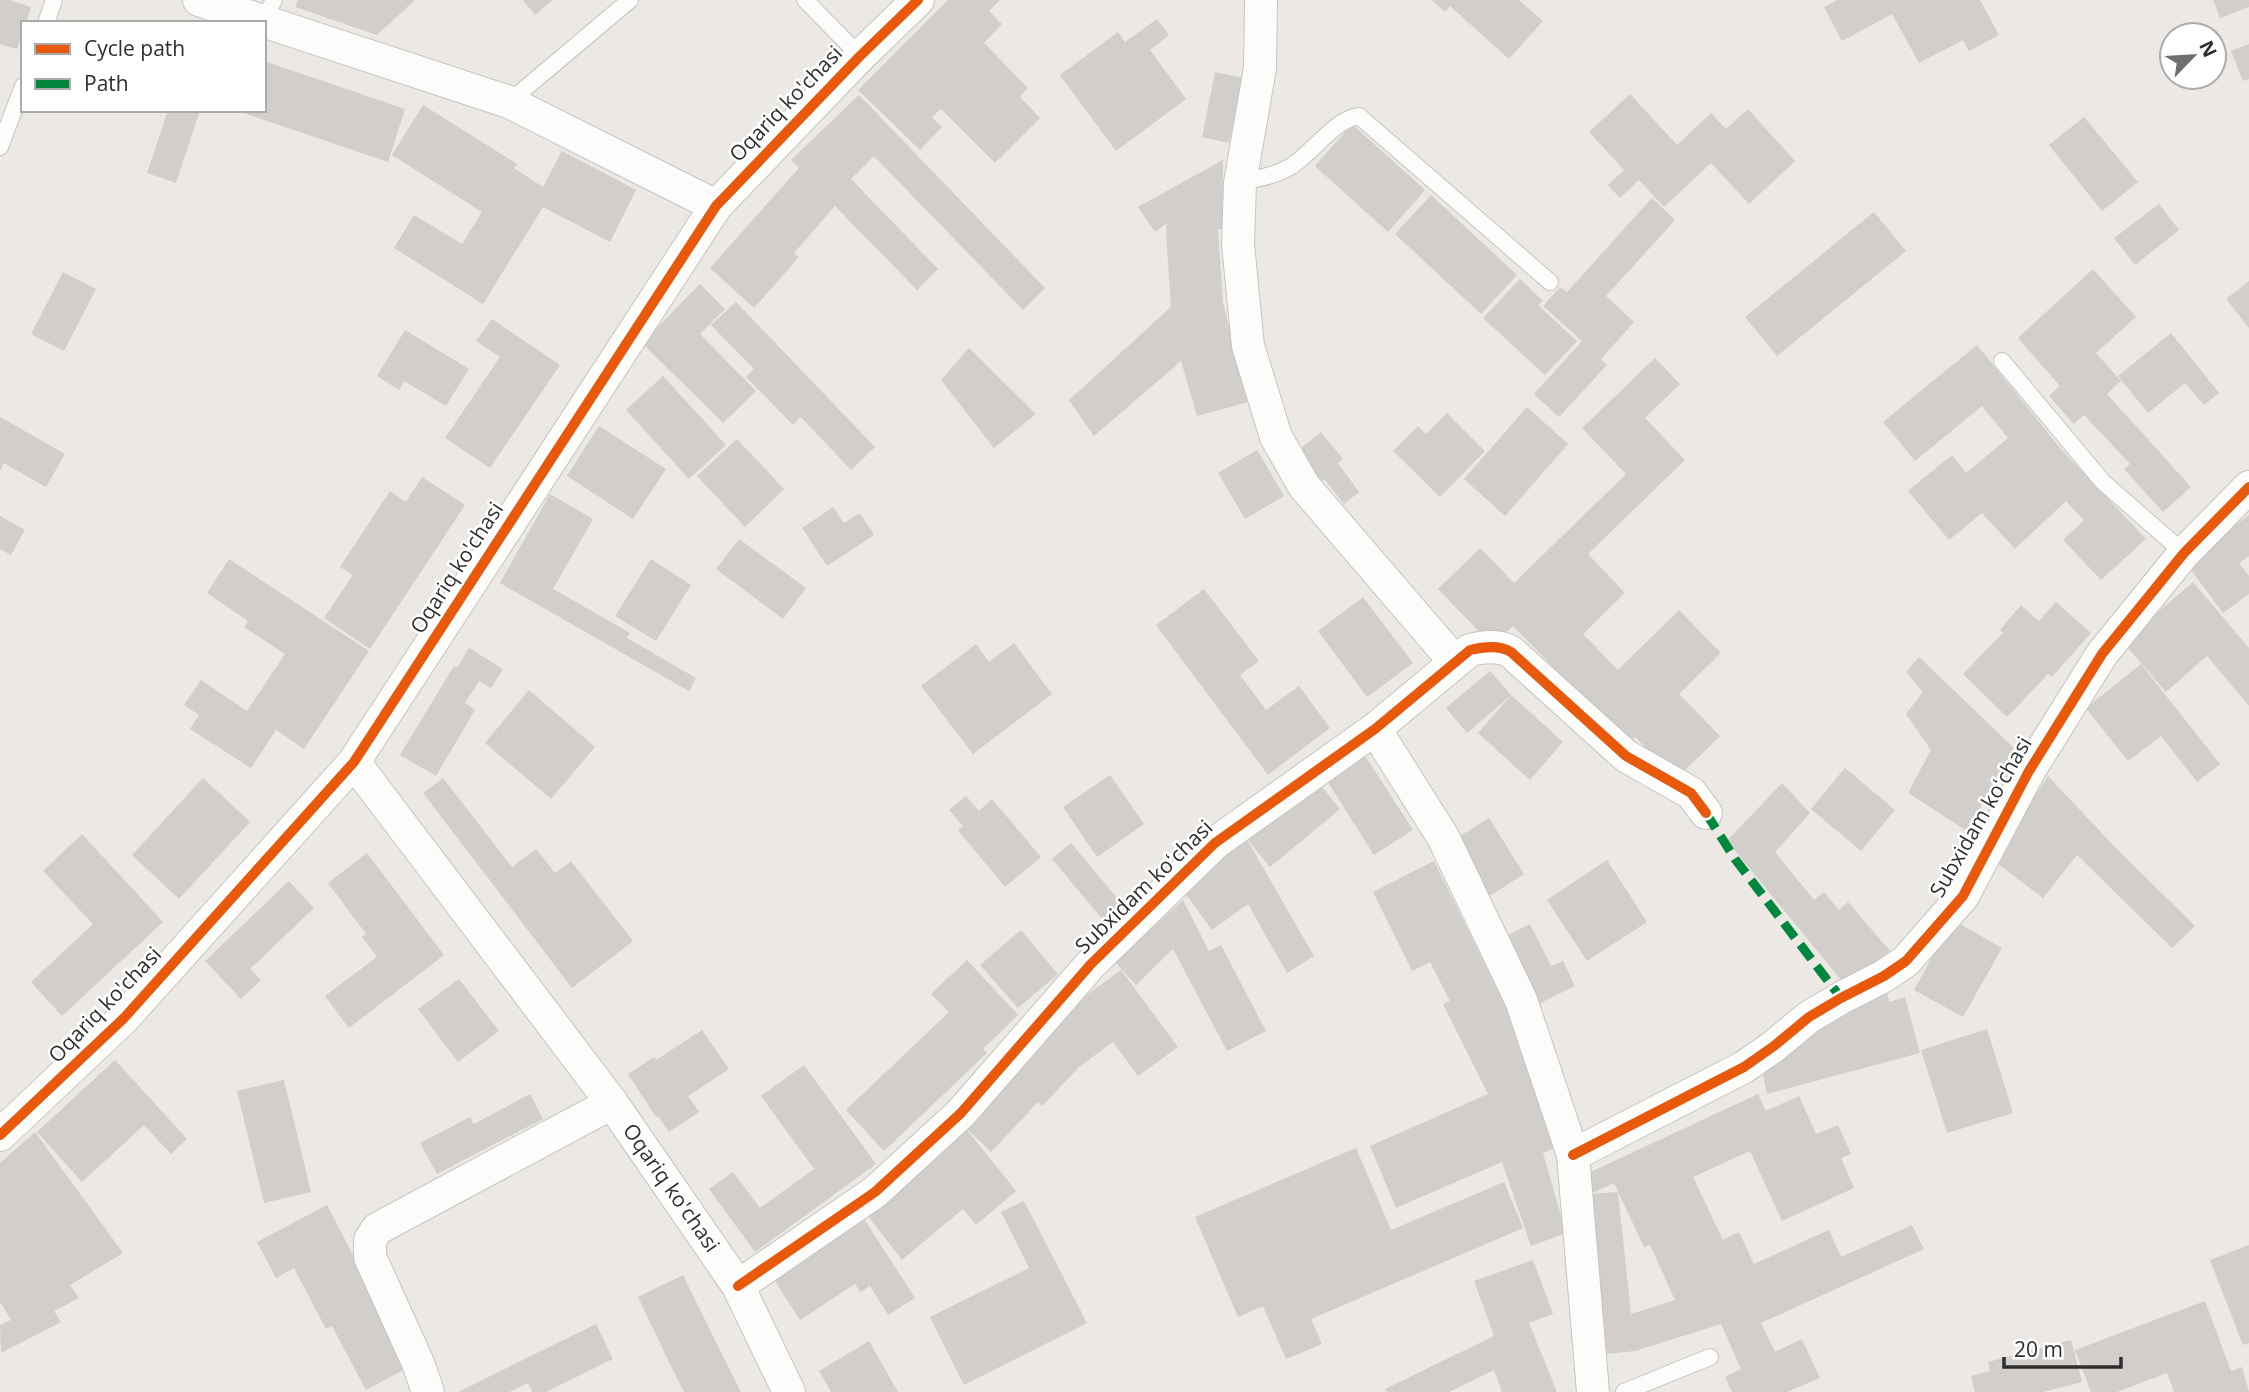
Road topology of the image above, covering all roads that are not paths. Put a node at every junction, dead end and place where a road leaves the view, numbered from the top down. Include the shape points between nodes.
1 (54, 0) edge
2 (198, 0) edge
3 (630, 0) edge
4 (805, 0) edge
5 (918, 0) edge
6 (1261, 0) edge
7 (269, 11) edge
8 (47, 21) edge
9 (860, 56) junction
10 (21, 91) edge
11 (509, 102) junction
12 (0, 147) edge
13 (1240, 183) junction
14 (716, 206) junction
15 (1550, 282) dead end
16 (2003, 361) dead end
17 (2249, 487) edge
18 (2184, 553) junction
19 (1455, 662) junction
20 (1375, 729) junction
21 (354, 762) junction
22 (1706, 813) dead end
23 (612, 1103) junction
24 (0, 1135) edge
25 (1573, 1156) junction
26 (738, 1286) junction
27 (1710, 1357) dead end
28 (428, 1392) edge
29 (789, 1392) edge
30 (1593, 1392) edge
31 (1624, 1392) edge

1 - 8 lane
2 - 7 street
3 - 11 lane
4 - 9 lane
5 - 9 street, Oqariq ko'chasi
6 - 13 street via 1260,68
7 - 11 street
9 - 14 street, Oqariq ko'chasi
10 - 12 lane
11 - 14 street
13 - 15 lane via 1295,164 1347,118 1359,116
13 - 19 street via 1238,244 1248,346 1276,437 1304,486
14 - 21 street, Oqariq ko'chasi
16 - 18 lane via 2103,482
17 - 18 street, Subxidam koʻchasi
18 - 25 street, Subxidam koʻchasi via 2102,654 2029,771 1962,895 1906,961 1809,1017 1744,1067
19 - 20 street, Subxidam koʻchasi
19 - 22 street, Subxidam koʻchasi via 1471,650 1504,648 1626,757 1690,793
20 - 25 street via 1443,837 1521,1000
20 - 26 street, Subxidam koʻchasi via 1214,843 1091,964 961,1113 875,1192
21 - 23 street, Oqariq ko'chasi
21 - 24 street, Oqariq ko'chasi via 124,1018
23 - 26 street, Oqariq ko'chasi
23 - 28 street via 377,1229 370,1240 370,1257
25 - 30 street
26 - 29 street, Oqariq ko'chasi
27 - 31 lane

